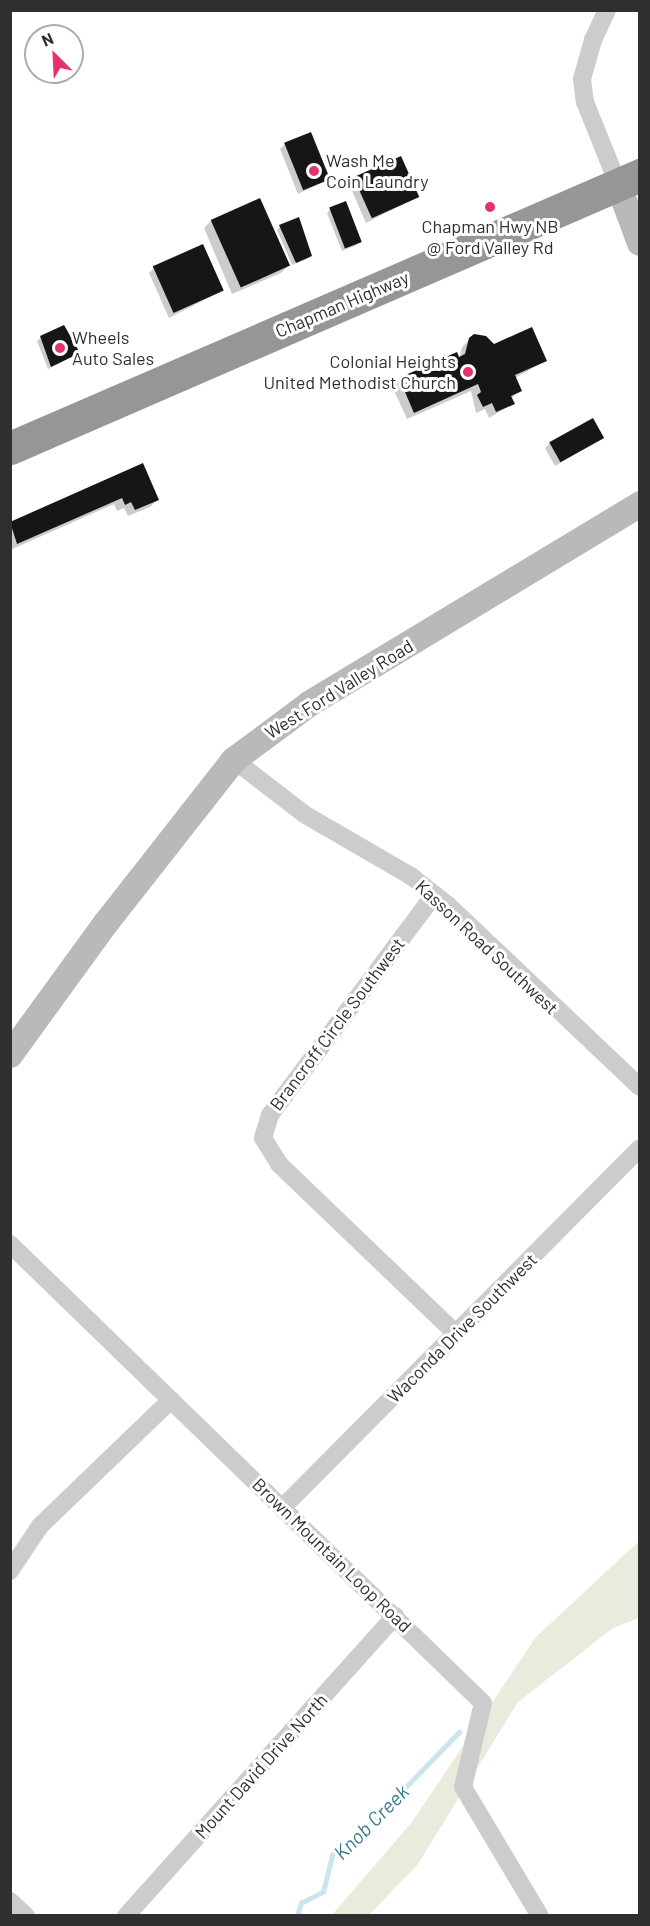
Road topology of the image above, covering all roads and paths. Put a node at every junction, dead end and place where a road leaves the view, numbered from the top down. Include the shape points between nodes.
1 (607, 10) edge
2 (629, 180) edge
3 (639, 243) edge
4 (10, 448) edge
5 (639, 504) edge
6 (234, 760) junction
7 (434, 895) junction
8 (10, 1055) edge
9 (639, 1087) edge
10 (639, 1148) edge
11 (10, 1244) edge
12 (456, 1335) junction
13 (171, 1400) junction
14 (284, 1507) junction
15 (10, 1571) edge
16 (395, 1616) junction
17 (10, 1901) edge
18 (26, 1916) edge
19 (126, 1916) edge
20 (540, 1916) edge

1 - 2 street via 582,79 585,102
2 - 3 street
2 - 4 highway, Chapman Highway
5 - 6 street, West Ford Valley Road via 309,704
6 - 7 street, Kasson Road Southwest via 304,814 411,876
6 - 8 street, West Ford Valley Road via 133,887
7 - 9 street, Kasson Road Southwest
7 - 12 street, Brancroff Circle Southwest via 270,1114 263,1138 279,1164
10 - 12 street, Waconda Drive Southwest
11 - 13 street, Brown Mountain Loop Road
12 - 14 street, Waconda Drive Southwest
13 - 14 street, Brown Mountain Loop Road
13 - 15 street via 40,1526
14 - 16 street, Brown Mountain Loop Road
16 - 19 street, Mount David Drive North
16 - 20 street, Brown Mountain Loop Road via 483,1703 463,1787
17 - 18 street

